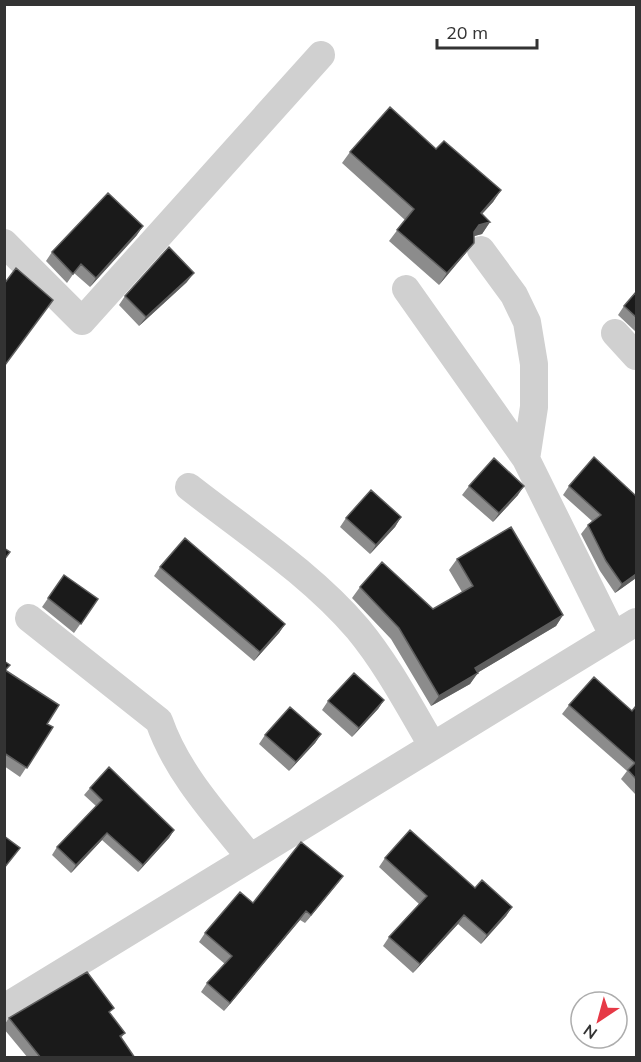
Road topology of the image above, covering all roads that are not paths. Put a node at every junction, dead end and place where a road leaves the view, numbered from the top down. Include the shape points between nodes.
1 (321, 55) dead end
2 (4, 243) edge
3 (481, 250) dead end
4 (406, 289) dead end
5 (615, 333) dead end
6 (636, 356) edge
7 (526, 459) junction
8 (189, 487) dead end
9 (29, 618) dead end
10 (625, 628) edge
11 (432, 745) junction
12 (250, 857) junction
13 (4, 1008) edge

1 - 2 street via 82,321
3 - 7 street via 514,295 527,322 534,364 534,406
4 - 7 street
5 - 6 street
7 - 10 street
8 - 11 street via 318,589 358,629
9 - 12 street via 159,721 181,769
10 - 11 street
11 - 12 street
12 - 13 street

